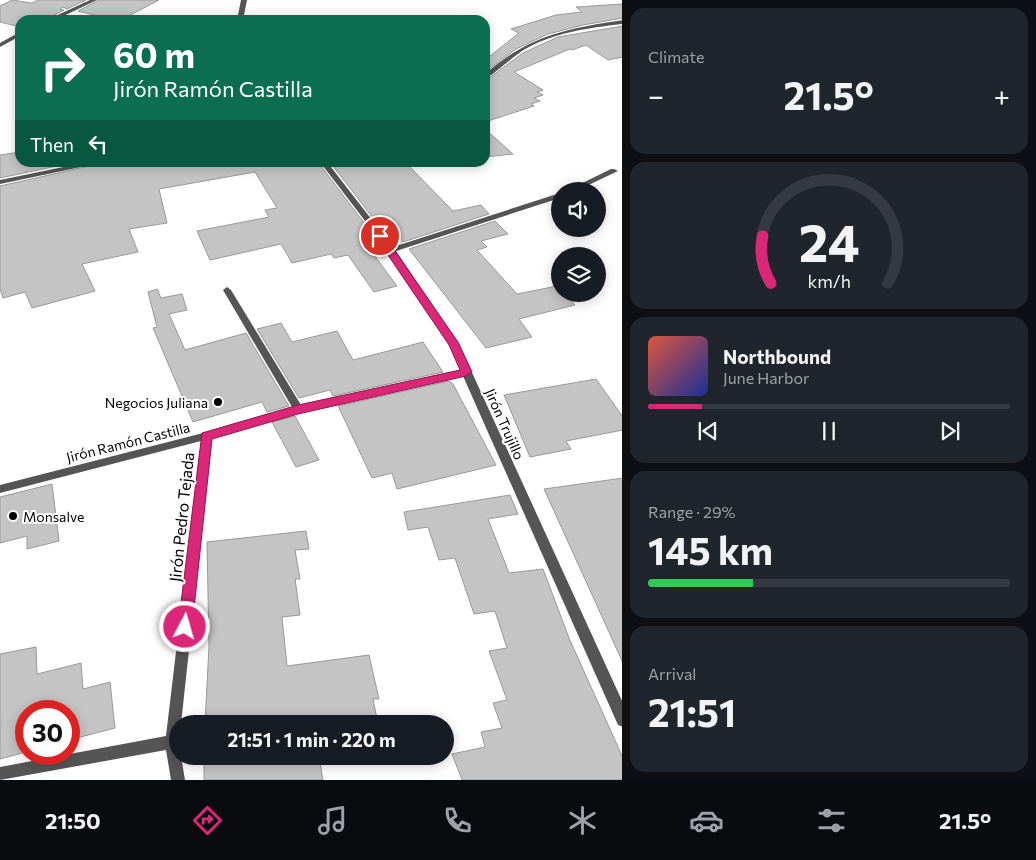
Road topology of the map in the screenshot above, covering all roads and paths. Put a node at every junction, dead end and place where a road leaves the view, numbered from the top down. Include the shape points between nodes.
1 (94, 0) edge
2 (244, 0) edge
3 (61, 15) edge
4 (241, 15) edge
5 (622, 22) edge
6 (15, 37) edge
7 (0, 45) edge
8 (490, 73) edge
9 (76, 167) edge
10 (327, 167) edge
11 (614, 171) dead end
12 (0, 182) edge
13 (590, 182) edge
14 (551, 198) edge
15 (391, 250) junction
16 (227, 290) dead end
17 (466, 372) junction
18 (298, 410) junction
19 (206, 436) junction
20 (0, 489) edge
21 (175, 715) edge
22 (622, 720) edge
23 (169, 743) edge
24 (176, 765) edge
25 (0, 774) edge
26 (178, 780) edge

1 - 3 street
2 - 4 street
5 - 8 street via 582,27 549,37 510,56
6 - 7 street
9 - 12 street
10 - 15 street, Jirón Trujillo
11 - 13 street
14 - 15 street
15 - 17 street, Jirón Trujillo via 454,344
16 - 18 street
17 - 18 street, Jirón Ramón Castilla
17 - 22 street, Jirón Trujillo
18 - 19 street, Jirón Ramón Castilla
19 - 20 street, Jirón Ramón Castilla
19 - 21 street, Jirón Pedro Tejada
23 - 25 street
24 - 26 street, Jirón Pedro Tejada

